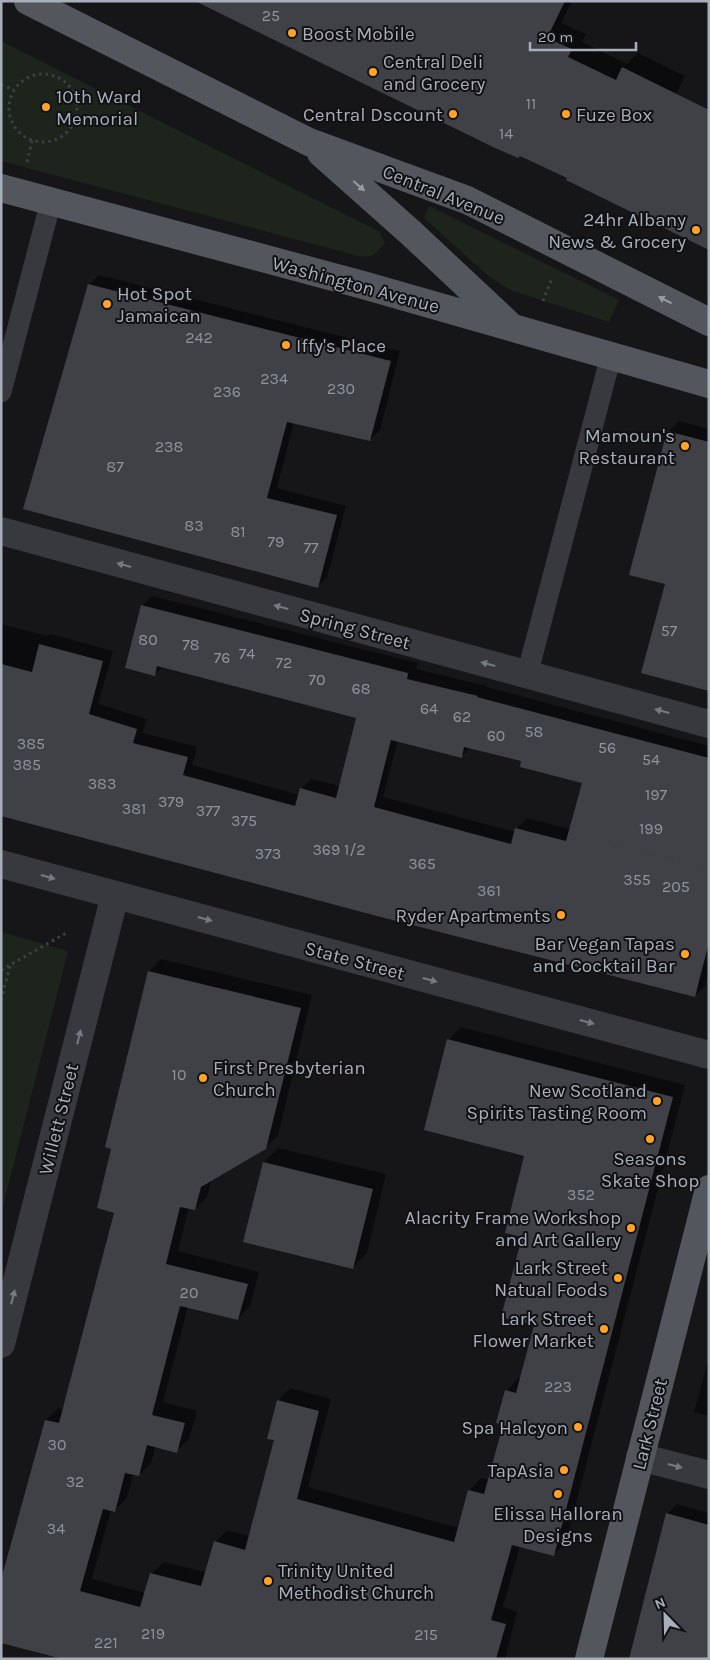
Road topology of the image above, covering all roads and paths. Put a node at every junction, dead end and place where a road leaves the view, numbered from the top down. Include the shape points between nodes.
1 (28, 1) edge
2 (1, 85) edge
3 (14, 90) junction
4 (309, 142) junction
5 (1, 188) edge
6 (52, 201) junction
7 (553, 276) dead end
8 (543, 301) dead end
9 (709, 322) edge
10 (511, 327) junction
11 (611, 356) junction
12 (709, 384) edge
13 (1, 392) edge
14 (1, 531) edge
15 (527, 675) junction
16 (709, 724) edge
17 (596, 838) dead end
18 (1, 864) edge
19 (709, 870) edge
20 (115, 895) junction
21 (68, 932) dead end
22 (10, 965) junction
23 (1, 970) edge
24 (1, 1000) edge
25 (709, 1055) edge
26 (709, 1189) edge
27 (1, 1344) edge
28 (640, 1456) junction
29 (709, 1475) edge
30 (589, 1659) edge

1 - 4 main road, Central Avenue
2 - 3 path
3 - 3 path via 36,75 48,74 59,79 69,86 77,107 71,128 56,140 44,142 32,141 18,132 11,122 9,106
9 -> 4 main road, Central Avenue via 467,200
4 -> 10 main road, Central Avenue
5 - 6 main road, Washington Avenue
6 - 10 main road, Washington Avenue
6 - 13 lane
7 - 8 path
10 - 11 main road, Washington Avenue
11 - 12 main road, Washington Avenue
11 - 15 lane
15 -> 14 street, Spring Street
16 -> 15 street, Spring Street
17 - 19 path
18 -> 20 street, State Street
20 -> 25 street, State Street
27 -> 20 street, Willett Street
21 - 22 path
22 - 23 path
22 - 24 path
26 - 28 main road, Lark Street
28 -> 29 street
28 - 30 main road, Lark Street

